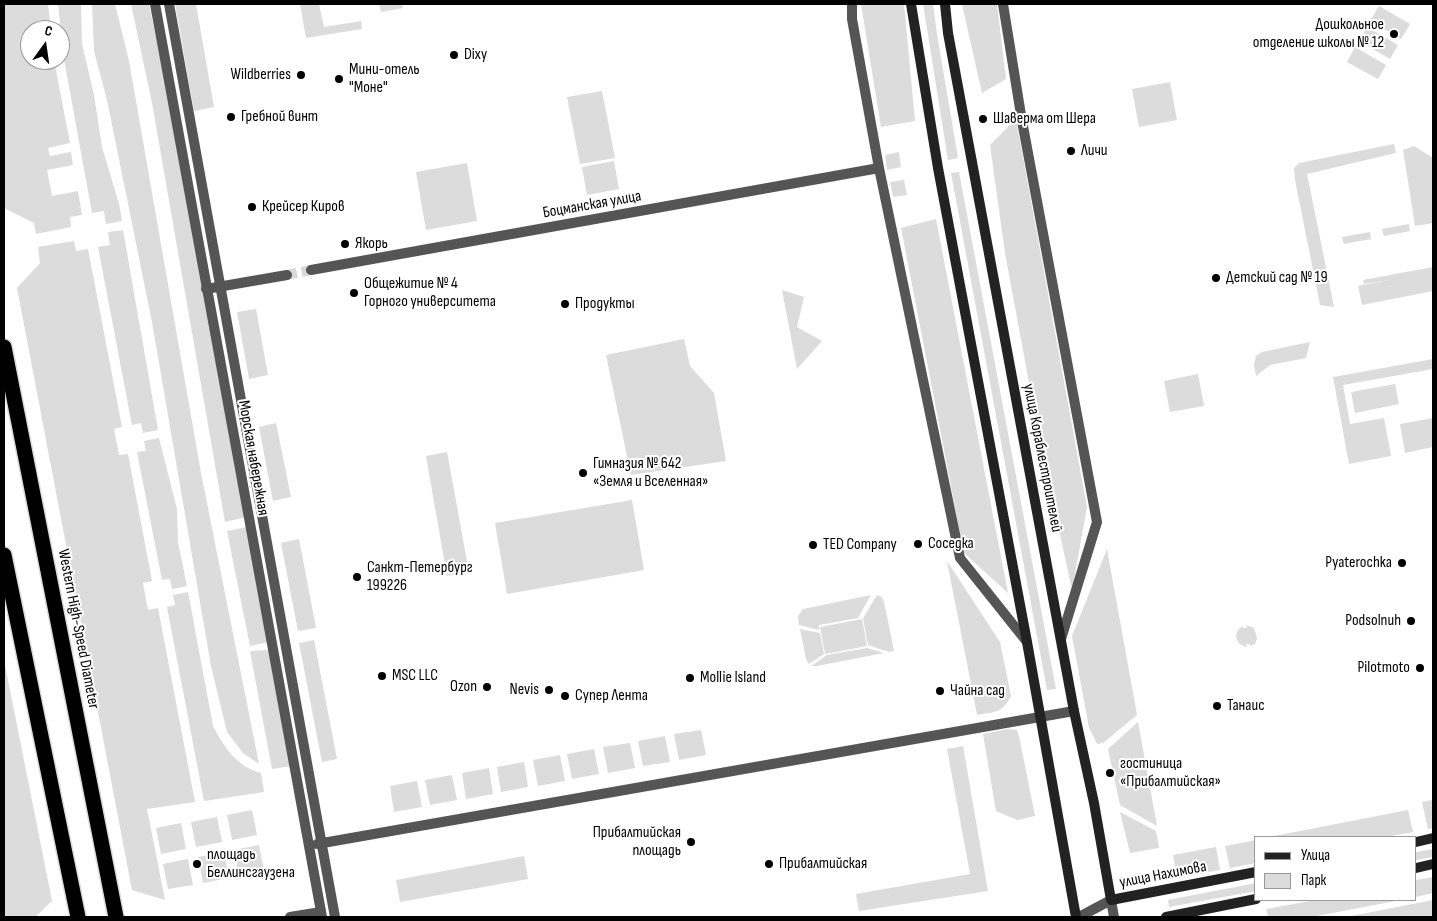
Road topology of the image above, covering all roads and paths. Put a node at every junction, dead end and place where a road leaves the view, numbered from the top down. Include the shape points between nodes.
1 (155, 4) edge
2 (169, 4) edge
3 (852, 4) edge
4 (911, 4) edge
5 (945, 4) edge
6 (1003, 4) edge
7 (878, 168) junction
8 (311, 270) tunnel mouth
9 (287, 275) tunnel mouth
10 (220, 286) junction
11 (206, 288) junction
12 (4, 347) edge
13 (4, 555) edge
14 (1061, 639) junction
15 (1027, 642) junction
16 (1074, 711) junction
17 (1040, 717) junction
18 (1433, 838) edge
19 (1417, 842) edge
20 (322, 843) junction
21 (309, 845) junction
22 (1433, 864) edge
23 (1417, 868) edge
24 (1254, 872) edge
25 (1254, 899) edge
26 (1111, 900) junction
27 (322, 915) edge
28 (78, 917) edge
29 (116, 917) edge
30 (290, 917) edge
31 (335, 917) edge
32 (1078, 917) edge
33 (1114, 917) edge
34 (1166, 917) edge

1 - 11 street, Морская набережная
2 - 10 street, Морская набережная
3 - 7 street
4 - 15 main road
5 - 14 main road, улица Кораблестроителей
6 - 14 street via 1097,522
7 - 8 street, Боцманская улица
7 - 15 street via 960,558
9 - 10 street
10 - 11 street
10 - 20 street, Морская набережная
11 - 21 street, Морская набережная
12 - 29 highway, Western High-Speed Diameter
13 - 28 highway
14 - 16 main road, улица Кораблестроителей
15 - 17 main road
16 - 17 street
16 - 26 main road, улица Кораблестроителей
17 - 20 street
17 - 32 main road
18 - 19 main road
20 - 21 street
20 - 31 street, Морская набережная
21 - 27 street, Морская набережная
22 - 23 main road
24 - 26 main road, улица Нахимова
25 - 34 main road
26 - 32 street, улица Нахимова
26 - 33 street, улица Кораблестроителей
27 - 30 street

